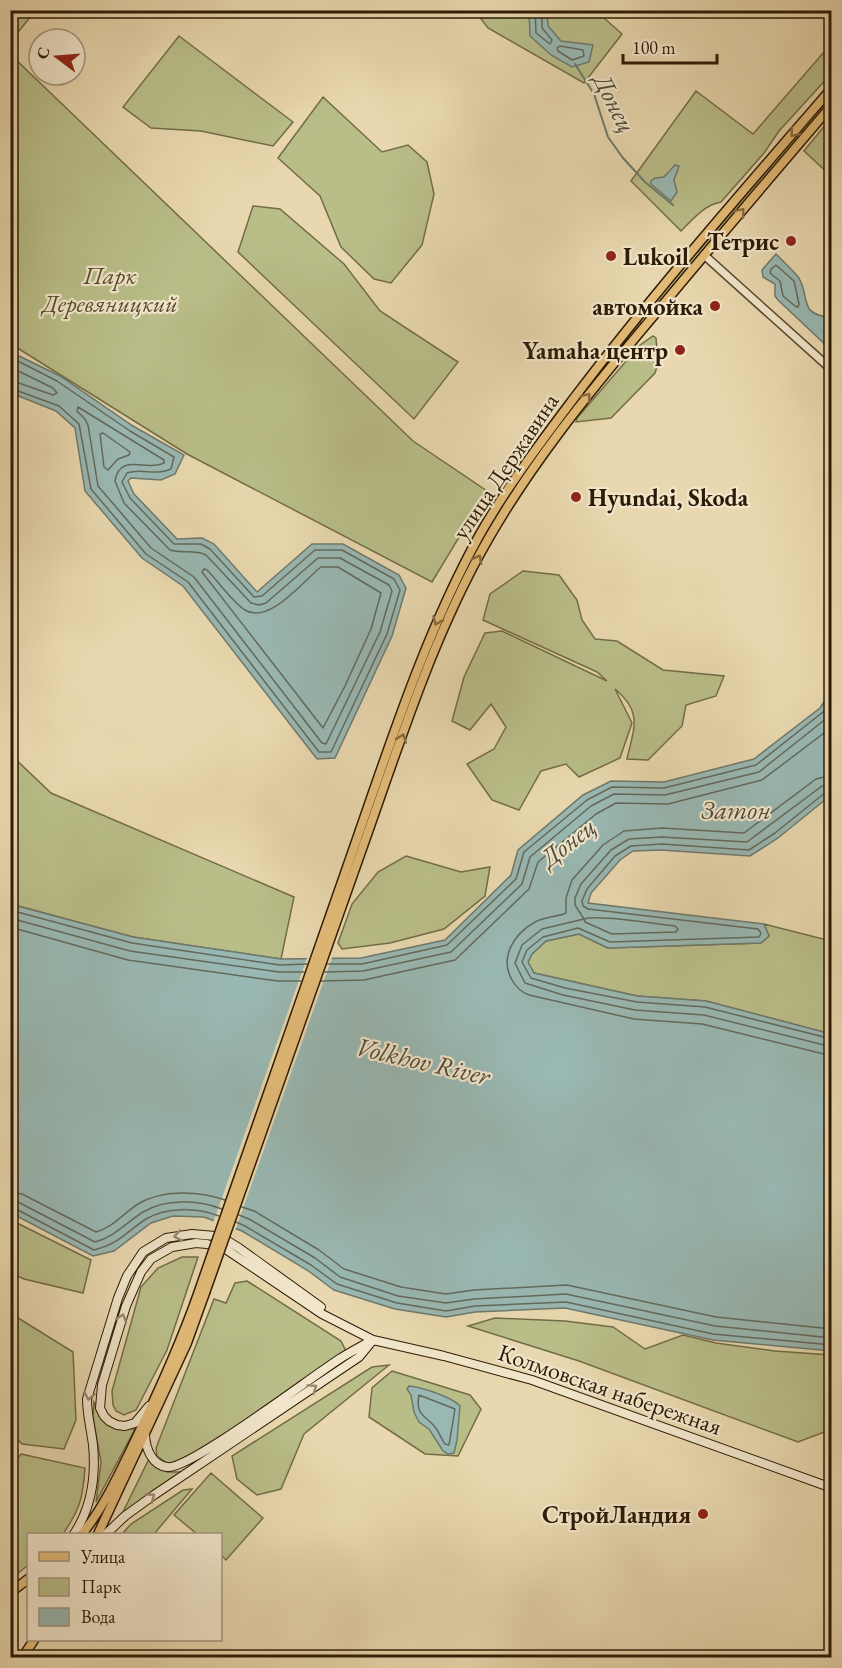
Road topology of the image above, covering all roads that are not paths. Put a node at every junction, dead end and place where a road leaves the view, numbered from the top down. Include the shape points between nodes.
1 (831, 88) edge
2 (831, 105) edge
3 (704, 255) junction
4 (640, 314) junction
5 (649, 321) junction
6 (831, 370) edge
7 (364, 831) junction
8 (202, 1292) junction
9 (373, 1340) junction
10 (156, 1398) junction
11 (145, 1436) junction
12 (831, 1488) edge
13 (75, 1533) edge
14 (83, 1533) edge
15 (98, 1533) edge
16 (107, 1533) edge
17 (27, 1580) edge
18 (27, 1585) edge
19 (13, 1591) edge
20 (33, 1641) edge
21 (22, 1658) edge

1 -> 4 main road, улица Державина
3 -> 2 main road, улица Державина
3 - 5 main road, улица Державина
3 - 6 street
4 - 5 street
4 -> 7 main road, улица Державина via 561,415 480,534 425,648
7 -> 5 main road, улица Державина via 432,656 476,563 516,495 568,422
7 - 8 main road, bridge
8 - 10 main road
8 - 11 main road via 187,1343
10 -> 9 main road, Колмовская набережная via 135,1423 125,1426 109,1421 100,1408 102,1385 126,1306 141,1272 151,1259 172,1246 196,1242 227,1250 322,1314
9 - 11 main road via 173,1467 153,1459
9 - 12 main road, Колмовская набережная via 532,1380
9 -> 13 main road, Колмовская набережная via 338,1320 226,1240 192,1234 154,1244 143,1252 127,1276 87,1399 94,1470 91,1496
16 -> 9 main road via 154,1495 359,1357
10 - 14 main road via 116,1481
11 - 15 main road
17 - 19 main road
18 - 19 main road
20 - 21 main road

